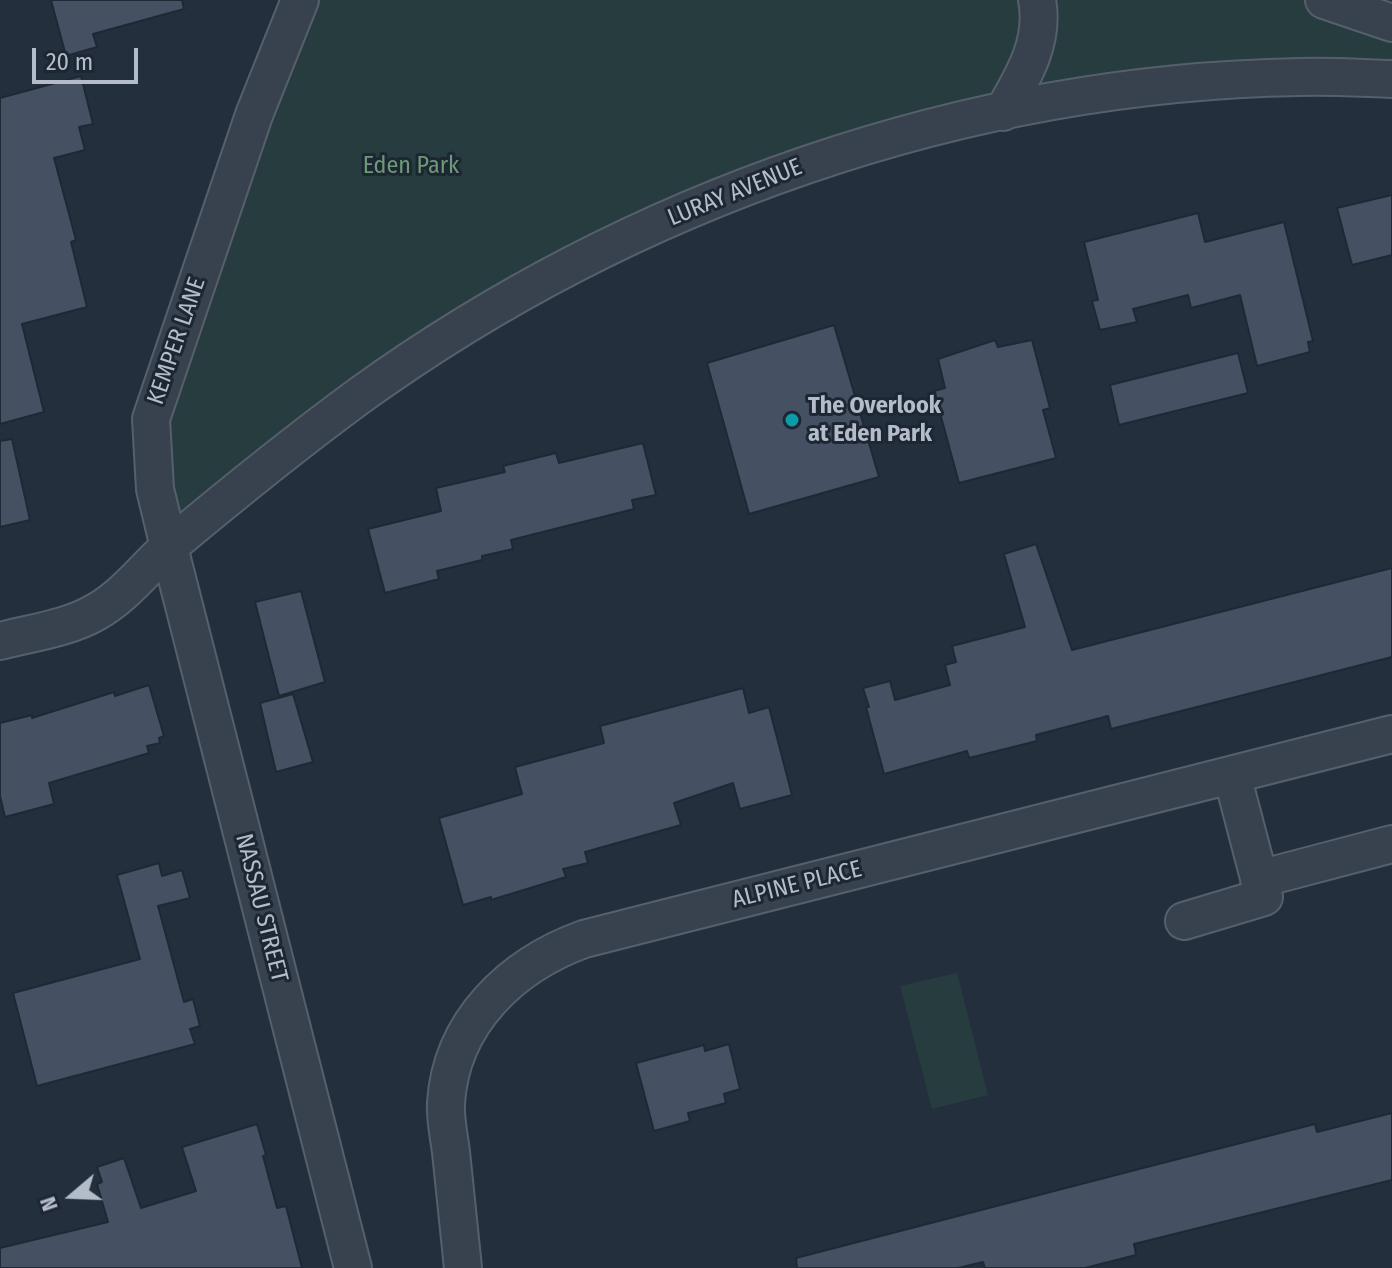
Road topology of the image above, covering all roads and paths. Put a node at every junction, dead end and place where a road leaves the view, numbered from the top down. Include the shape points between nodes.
1 (300, 0) edge
2 (1037, 0) edge
3 (1324, 0) edge
4 (1392, 23) edge
5 (1392, 79) edge
6 (1003, 112) junction
7 (169, 547) junction
8 (0, 641) edge
9 (1392, 734) edge
10 (1232, 775) junction
11 (1392, 844) edge
12 (1259, 879) junction
13 (1184, 921) dead end
14 (353, 1268) edge
15 (463, 1268) edge

1 - 7 street, KEMPER LANE via 254,115 151,419 155,489
2 - 6 street via 1037,42
3 - 4 street
5 - 6 street, LURAY AVENUE via 1301,77 1172,85
6 - 7 street, LURAY AVENUE via 817,161 696,206 579,261 466,324 359,396
7 - 8 street via 95,614
7 - 14 street, NASSAU STREET
9 - 10 street, ALPINE PLACE
10 - 12 street
10 - 15 street, ALPINE PLACE via 584,939 512,977 479,1013 462,1042 445,1104
11 - 12 street
12 - 13 street via 1264,897

